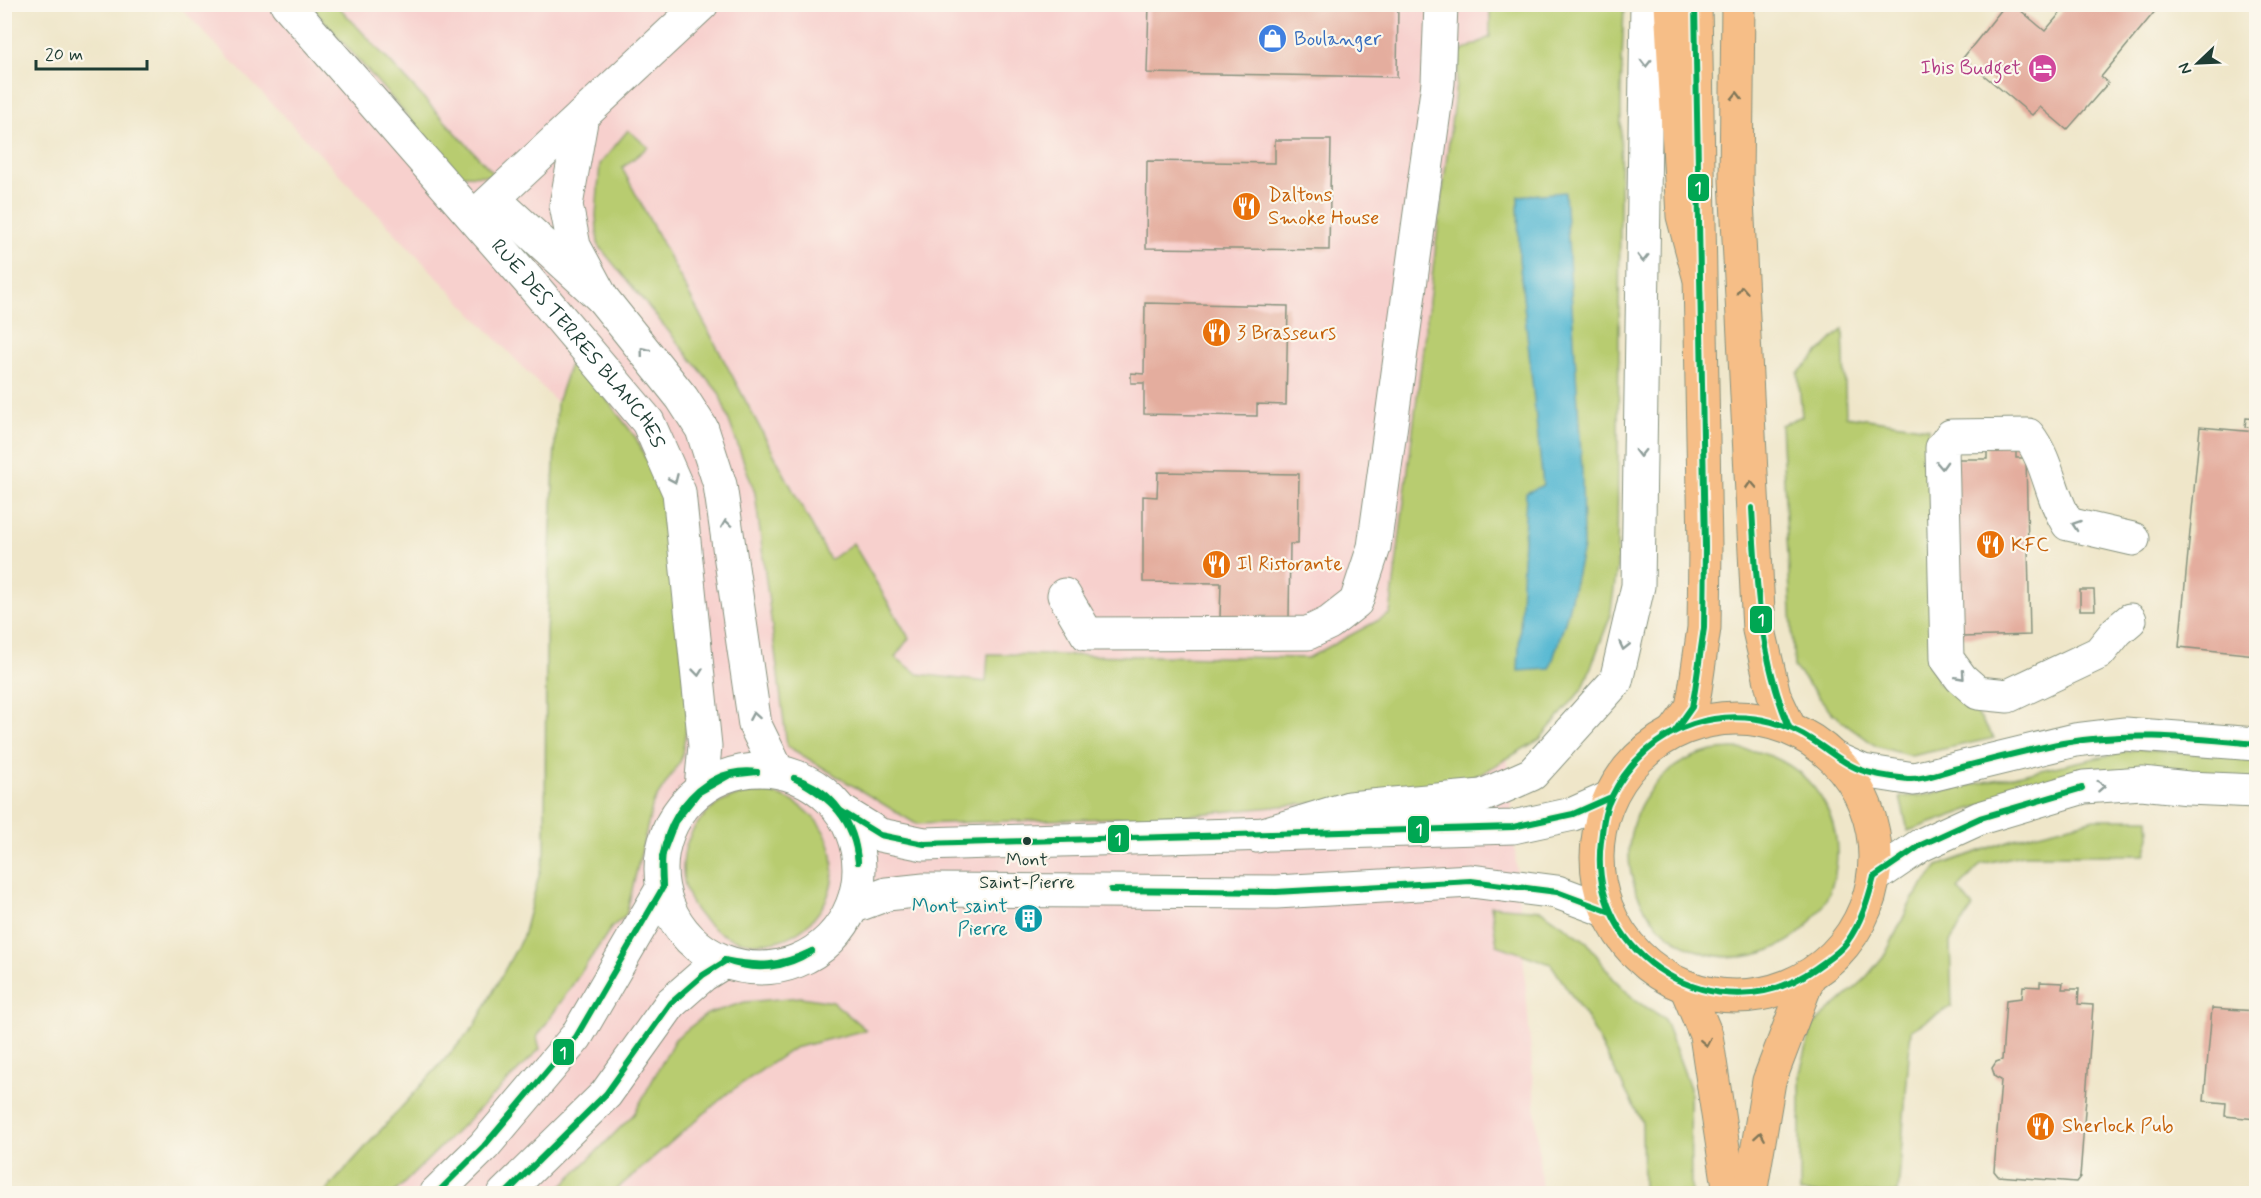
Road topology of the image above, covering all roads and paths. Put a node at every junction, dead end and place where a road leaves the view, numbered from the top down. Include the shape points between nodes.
1 (287, 4) edge
2 (702, 4) edge
3 (1441, 4) edge
4 (1647, 4) edge
5 (1671, 4) edge
6 (1695, 4) edge
7 (1738, 4) edge
8 (582, 116) junction
9 (484, 208) junction
10 (1700, 276) junction
11 (602, 298) junction
12 (2133, 539) dead end
13 (1064, 595) dead end
14 (2130, 620) dead end
15 (1789, 727) junction
16 (1675, 731) junction
17 (2256, 744) edge
18 (1836, 759) junction
19 (777, 770) junction
20 (701, 788) junction
21 (2256, 791) edge
22 (1609, 798) junction
23 (841, 811) junction
24 (1257, 836) junction
25 (1874, 877) junction
26 (662, 889) junction
27 (852, 907) junction
28 (1608, 911) junction
29 (724, 962) junction
30 (1809, 976) junction
31 (1686, 987) junction
32 (435, 1194) edge
33 (504, 1194) edge
34 (1730, 1194) edge
35 (1750, 1194) edge

1 - 9 street
2 - 8 street
3 - 13 street via 1438,83 1374,547 1356,602 1308,633 1088,634
4 -> 24 street via 1638,586 1616,681 1532,774 1492,792 1350,808
5 - 10 main road via 1683,216
6 - 10 main road
15 -> 7 main road via 1774,695 1759,630 1736,180
8 - 9 street
8 - 11 street via 566,205 574,246
9 - 11 street
9 -> 20 street, RUE DES TERRES BLANCHES via 648,422 679,492 705,746
10 - 16 main road via 1704,628 1692,707
19 -> 11 street via 755,725 720,485 702,429
12 -> 14 street via 2068,524 2057,507 2040,451 2028,435 1952,436 1942,448 1947,659 1961,678 1978,693 2008,696 2099,653
15 - 16 main road via 1761,719 1732,717 1702,721
15 - 18 main road via 1811,738
16 - 22 main road via 1636,759
17 - 18 street via 2125,734 2075,741 1914,779 1863,771
18 - 25 main road via 1861,794 1874,834
19 - 20 street via 737,771
19 - 23 street via 813,784
20 - 26 street via 675,816 662,851
25 -> 21 street via 1921,845 1980,818 2084,787 2142,783
22 - 24 street via 1573,814 1513,827
22 - 28 main road via 1598,845 1598,874
23 - 24 street via 880,835 924,844
23 - 27 street via 853,833 859,858 859,883
25 - 30 main road via 1863,916 1841,950
26 - 29 street via 675,920 695,945
26 - 32 street via 576,1037 484,1146
27 - 28 street via 887,894 924,890 1276,892 1471,881 1557,892
27 - 29 street via 837,932 815,952 787,965 755,969
28 - 31 main road via 1627,943 1653,969
29 - 33 street via 671,1003 606,1094
30 - 31 main road via 1770,993 1727,997
35 -> 30 main road via 1768,1081
31 -> 34 main road via 1706,1035

